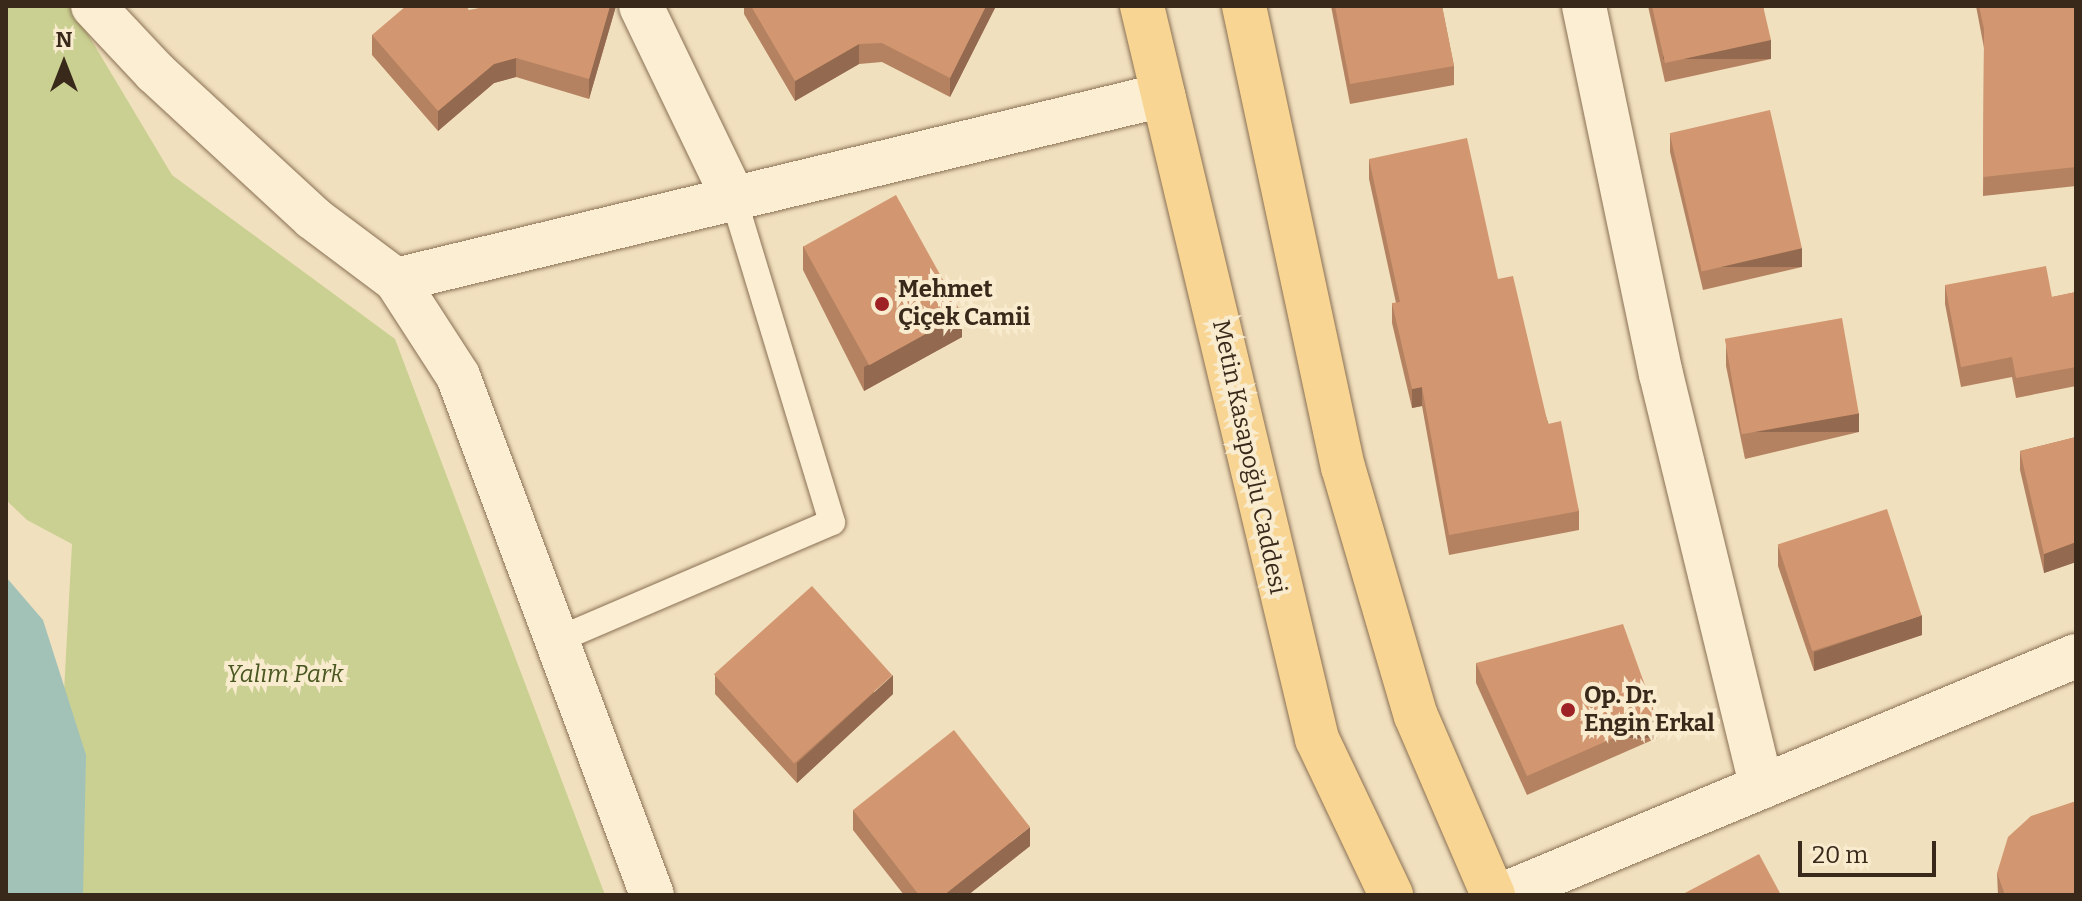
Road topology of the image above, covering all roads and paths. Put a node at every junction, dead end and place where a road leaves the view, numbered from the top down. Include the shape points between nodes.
1 (93, 6) edge
2 (641, 6) edge
3 (1142, 6) edge
4 (1244, 6) edge
5 (1584, 6) edge
6 (1163, 95) junction
7 (734, 199) junction
8 (396, 280) junction
9 (557, 640) junction
10 (2076, 656) edge
11 (1762, 787) junction
12 (652, 895) edge
13 (1391, 895) edge
14 (1493, 895) edge
15 (1502, 895) edge

1 - 8 street via 155,72 313,218
2 - 7 street
3 - 6 main road, Metin Kasapoğlu Caddesi
4 - 14 main road via 1343,467 1416,716
5 - 11 street via 1661,374
6 - 7 street
6 - 13 main road, Metin Kasapoğlu Caddesi via 1317,739
7 - 8 street
7 - 9 lane via 832,522
8 - 9 street via 458,376
9 - 12 street
10 - 11 street
11 - 15 street

